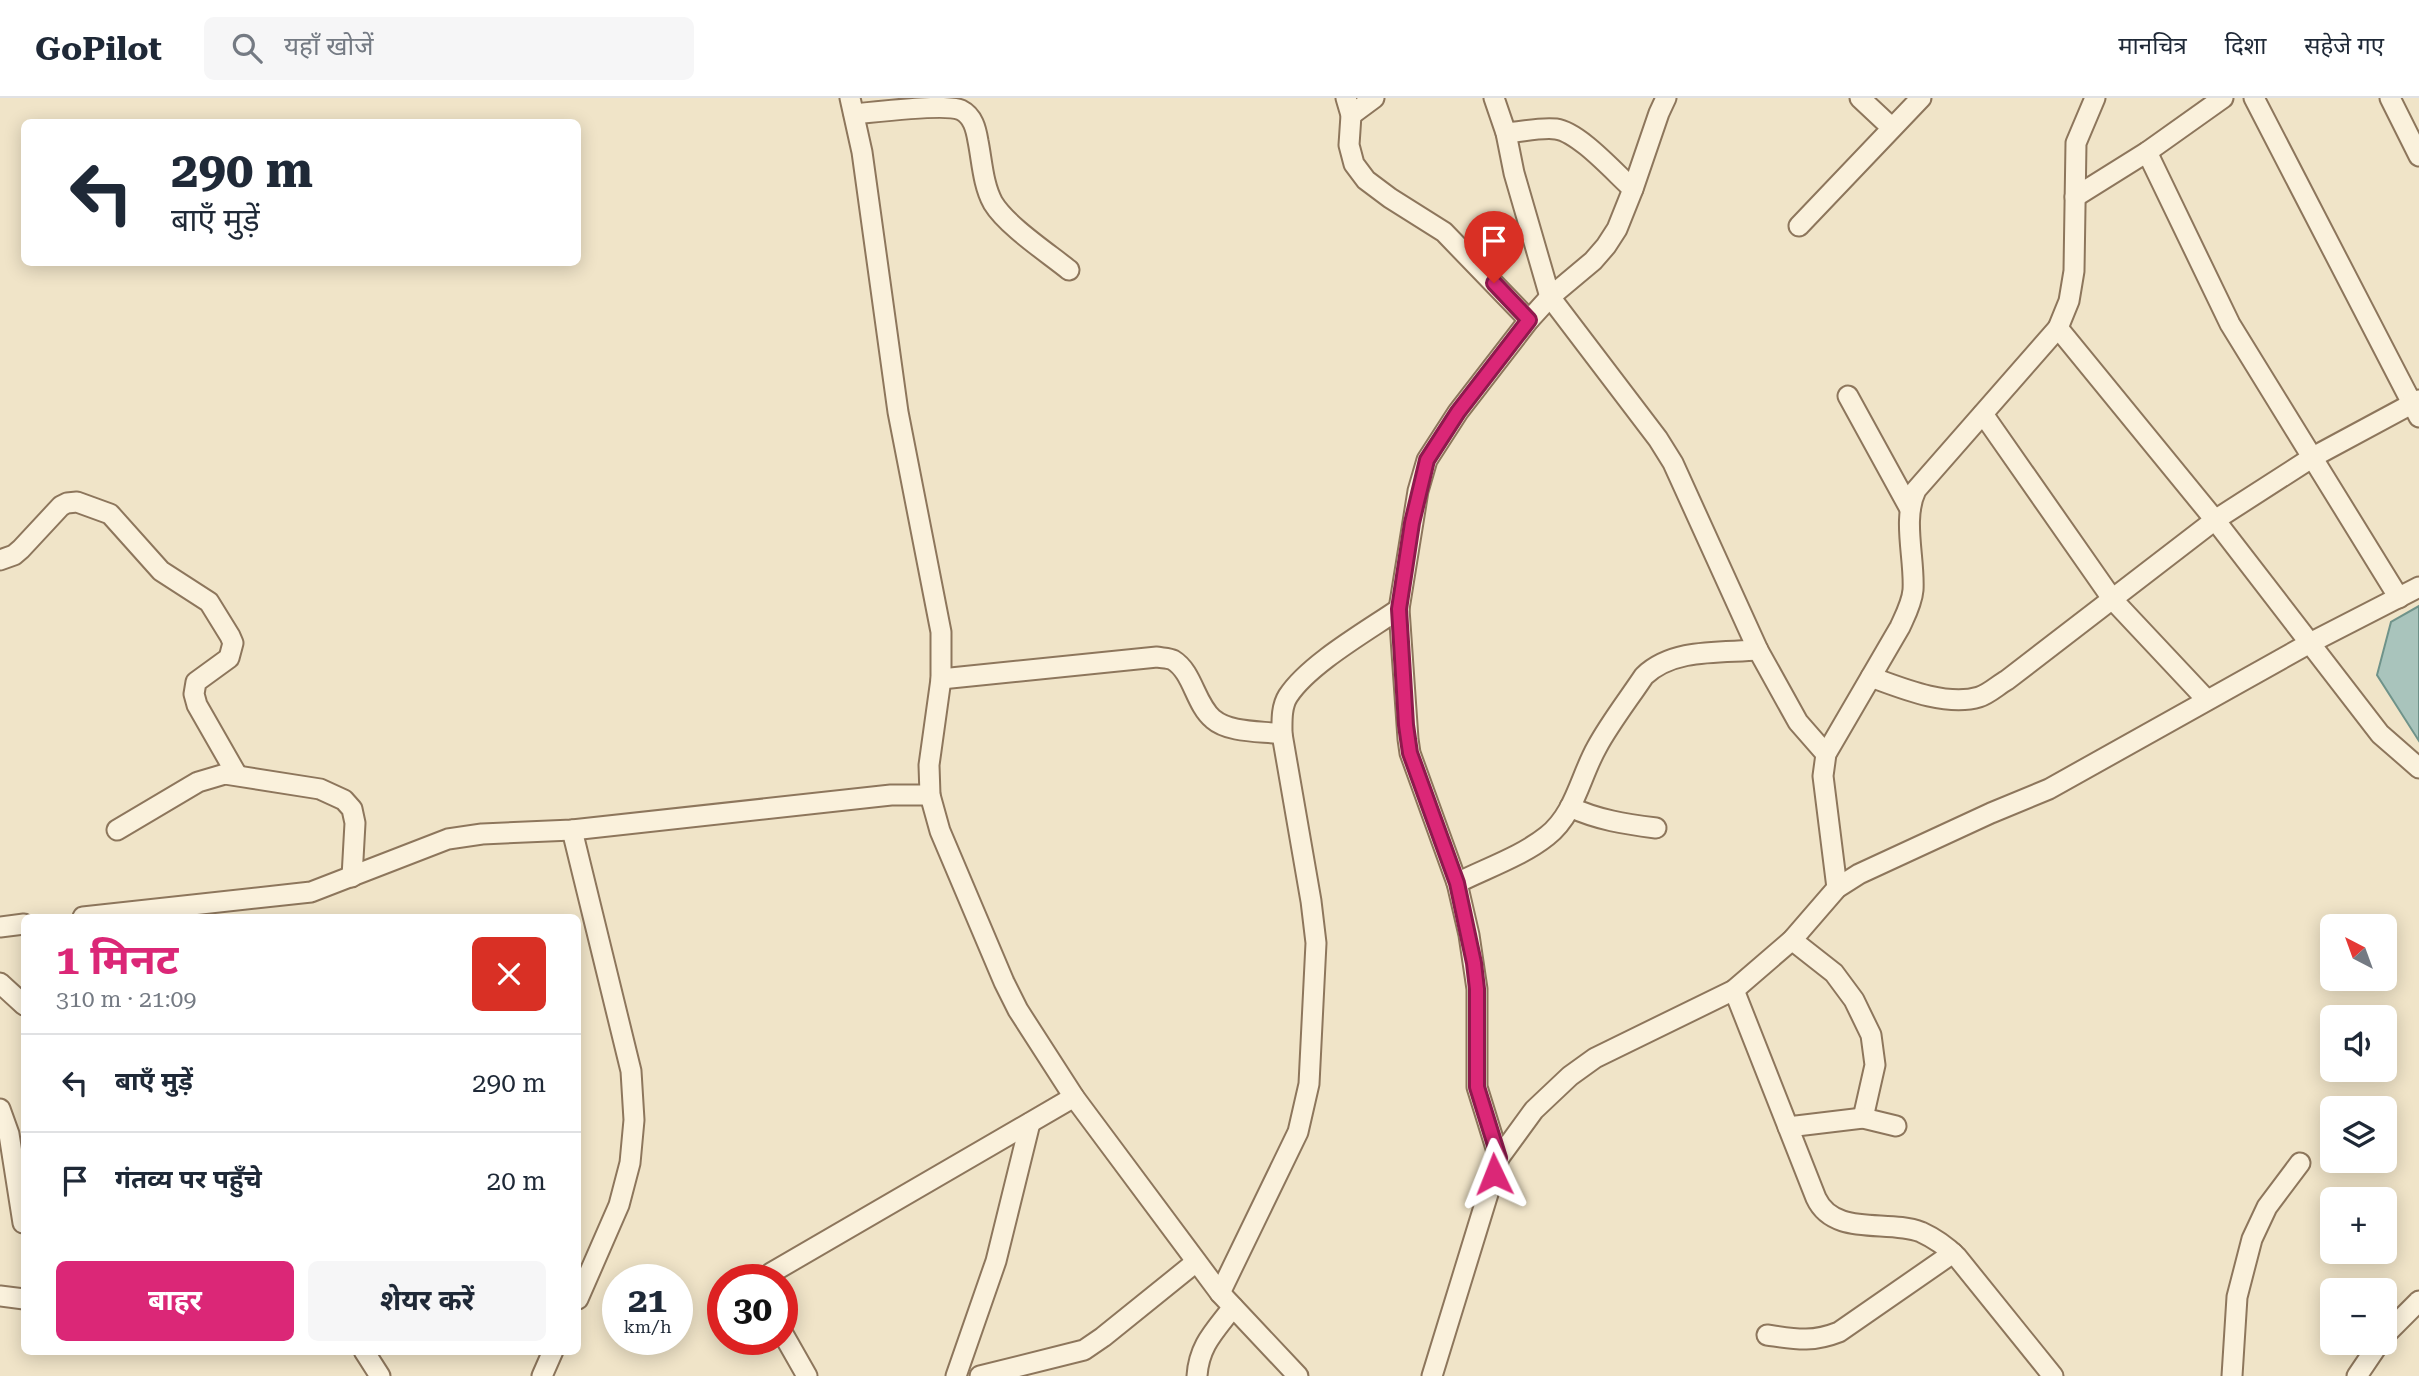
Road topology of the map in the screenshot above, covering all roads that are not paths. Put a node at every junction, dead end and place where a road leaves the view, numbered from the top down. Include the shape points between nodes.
1 (1374, 98) edge
2 (1493, 98) edge
3 (1666, 98) edge
4 (1860, 98) edge
5 (1921, 98) edge
6 (2095, 98) edge
7 (2223, 98) edge
8 (2254, 98) edge
9 (2390, 98) edge
10 (852, 106) edge
11 (1349, 107) edge
12 (1892, 128) junction
13 (1506, 133) junction
14 (2147, 152) junction
15 (2419, 156) edge
16 (1633, 189) junction
17 (2075, 197) junction
18 (1799, 226) dead end
19 (1069, 270) dead end
20 (1550, 297) junction
21 (1529, 320) junction
22 (2058, 328) junction
23 (1848, 396) dead end
24 (2417, 407) edge
25 (1983, 414) junction
26 (2313, 457) junction
27 (1910, 509) junction
28 (2215, 520) junction
29 (0, 560) edge
30 (2419, 587) edge
31 (2399, 598) junction
32 (2113, 600) junction
33 (1399, 609) junction
34 (2310, 643) junction
35 (1758, 650) junction
36 (1871, 677) junction
37 (941, 679) junction
38 (2206, 699) junction
39 (1282, 734) junction
40 (1826, 754) junction
41 (2419, 768) edge
42 (237, 775) junction
43 (930, 795) junction
44 (1570, 807) junction
45 (1656, 828) dead end
46 (117, 830) dead end
47 (572, 830) junction
48 (352, 877) junction
49 (1457, 883) junction
50 (1837, 888) junction
51 (110, 914) edge
52 (21, 924) edge
53 (0, 927) edge
54 (1791, 940) junction
55 (0, 983) edge
56 (1734, 990) junction
57 (21, 1002) edge
58 (1074, 1097) junction
59 (0, 1109) edge
60 (1863, 1118) junction
61 (1030, 1122) junction
62 (1896, 1126) dead end
63 (1788, 1127) junction
64 (1499, 1158) junction
65 (2300, 1163) dead end
66 (21, 1210) edge
67 (1953, 1253) junction
68 (1196, 1262) junction
69 (786, 1264) edge
70 (581, 1292) edge
71 (0, 1296) edge
72 (21, 1299) edge
73 (1226, 1300) junction
74 (2419, 1301) edge
75 (2397, 1323) edge
76 (1767, 1335) dead end
77 (367, 1355) edge
78 (552, 1355) edge
79 (795, 1355) edge
80 (2372, 1355) edge
81 (380, 1376) edge
82 (542, 1376) edge
83 (807, 1376) edge
84 (956, 1376) edge
85 (980, 1376) edge
86 (1197, 1376) edge
87 (1298, 1376) edge
88 (1432, 1376) edge
89 (2053, 1376) edge
90 (2232, 1376) edge
91 (2357, 1376) edge

1 - 11 street
2 - 13 street
3 - 16 street
4 - 12 street
5 - 12 street
6 - 17 street via 2076,143
7 - 14 street
8 - 24 street
9 - 15 street
10 - 19 street via 959,109 971,117 995,206
10 - 37 street via 898,412 941,632
11 - 21 street via 1349,145 1354,164 1366,180 1444,232
12 - 18 street
13 - 16 street via 1565,132
13 - 20 street
14 - 17 street
14 - 26 street via 2230,324
16 - 20 street via 1606,247
17 - 22 street via 2073,285
20 - 21 street
20 - 35 street via 1673,463
21 - 33 street via 1427,460
22 - 25 street
22 - 28 street
23 - 27 street
24 - 26 street
25 - 27 street via 1916,490
25 - 32 street
26 - 28 street
26 - 31 street
27 - 36 street via 1913,593 1900,627
28 - 32 street
28 - 34 street
29 - 42 street via 14,555 61,506 77,502 110,514 161,571 209,603 230,636 232,651 196,682 194,694
30 - 31 street
31 - 34 street
32 - 36 street via 1979,697 1926,694
32 - 38 street
33 - 39 street via 1301,682 1287,698
33 - 49 street via 1410,753
34 - 38 street
34 - 41 street via 2380,734
35 - 40 street via 1798,722
35 - 44 street via 1679,657 1654,667 1596,749
36 - 40 street
37 - 39 street via 1157,657 1172,660 1184,672 1213,719 1228,727
37 - 43 street via 929,765
38 - 50 street via 2049,789
39 - 73 street via 1316,943 1309,1084 1298,1132
40 - 50 street via 1823,776
42 - 46 street via 198,782
42 - 48 street via 320,789 344,800 352,808 355,823
43 - 47 street via 891,794
43 - 58 street via 940,831 1004,982
44 - 45 street via 1609,822
44 - 49 street via 1543,839
47 - 48 street via 448,839
47 - 70 street via 631,1071 634,1120 620,1205
48 - 51 street via 311,892
49 - 64 street via 1476,976 1477,1087
50 - 54 street
52 - 53 street
54 - 56 street
54 - 60 street via 1834,973 1871,1035 1875,1065
55 - 57 street
56 - 63 street
56 - 64 street via 1595,1058 1534,1110
58 - 61 street
58 - 68 street
59 - 66 street via 9,1134
60 - 62 street
60 - 63 street
61 - 69 street
61 - 84 street via 996,1261
63 - 67 street via 1826,1214 1837,1221 1920,1232
64 - 88 street
65 - 90 street via 2267,1207 2252,1239 2237,1297
67 - 76 street via 1839,1332 1804,1341
67 - 89 street
68 - 73 street
68 - 85 street via 1084,1350
71 - 72 street
73 - 86 street via 1198,1359
73 - 87 street
74 - 75 street
77 - 81 street
78 - 82 street
79 - 83 street
80 - 91 street

